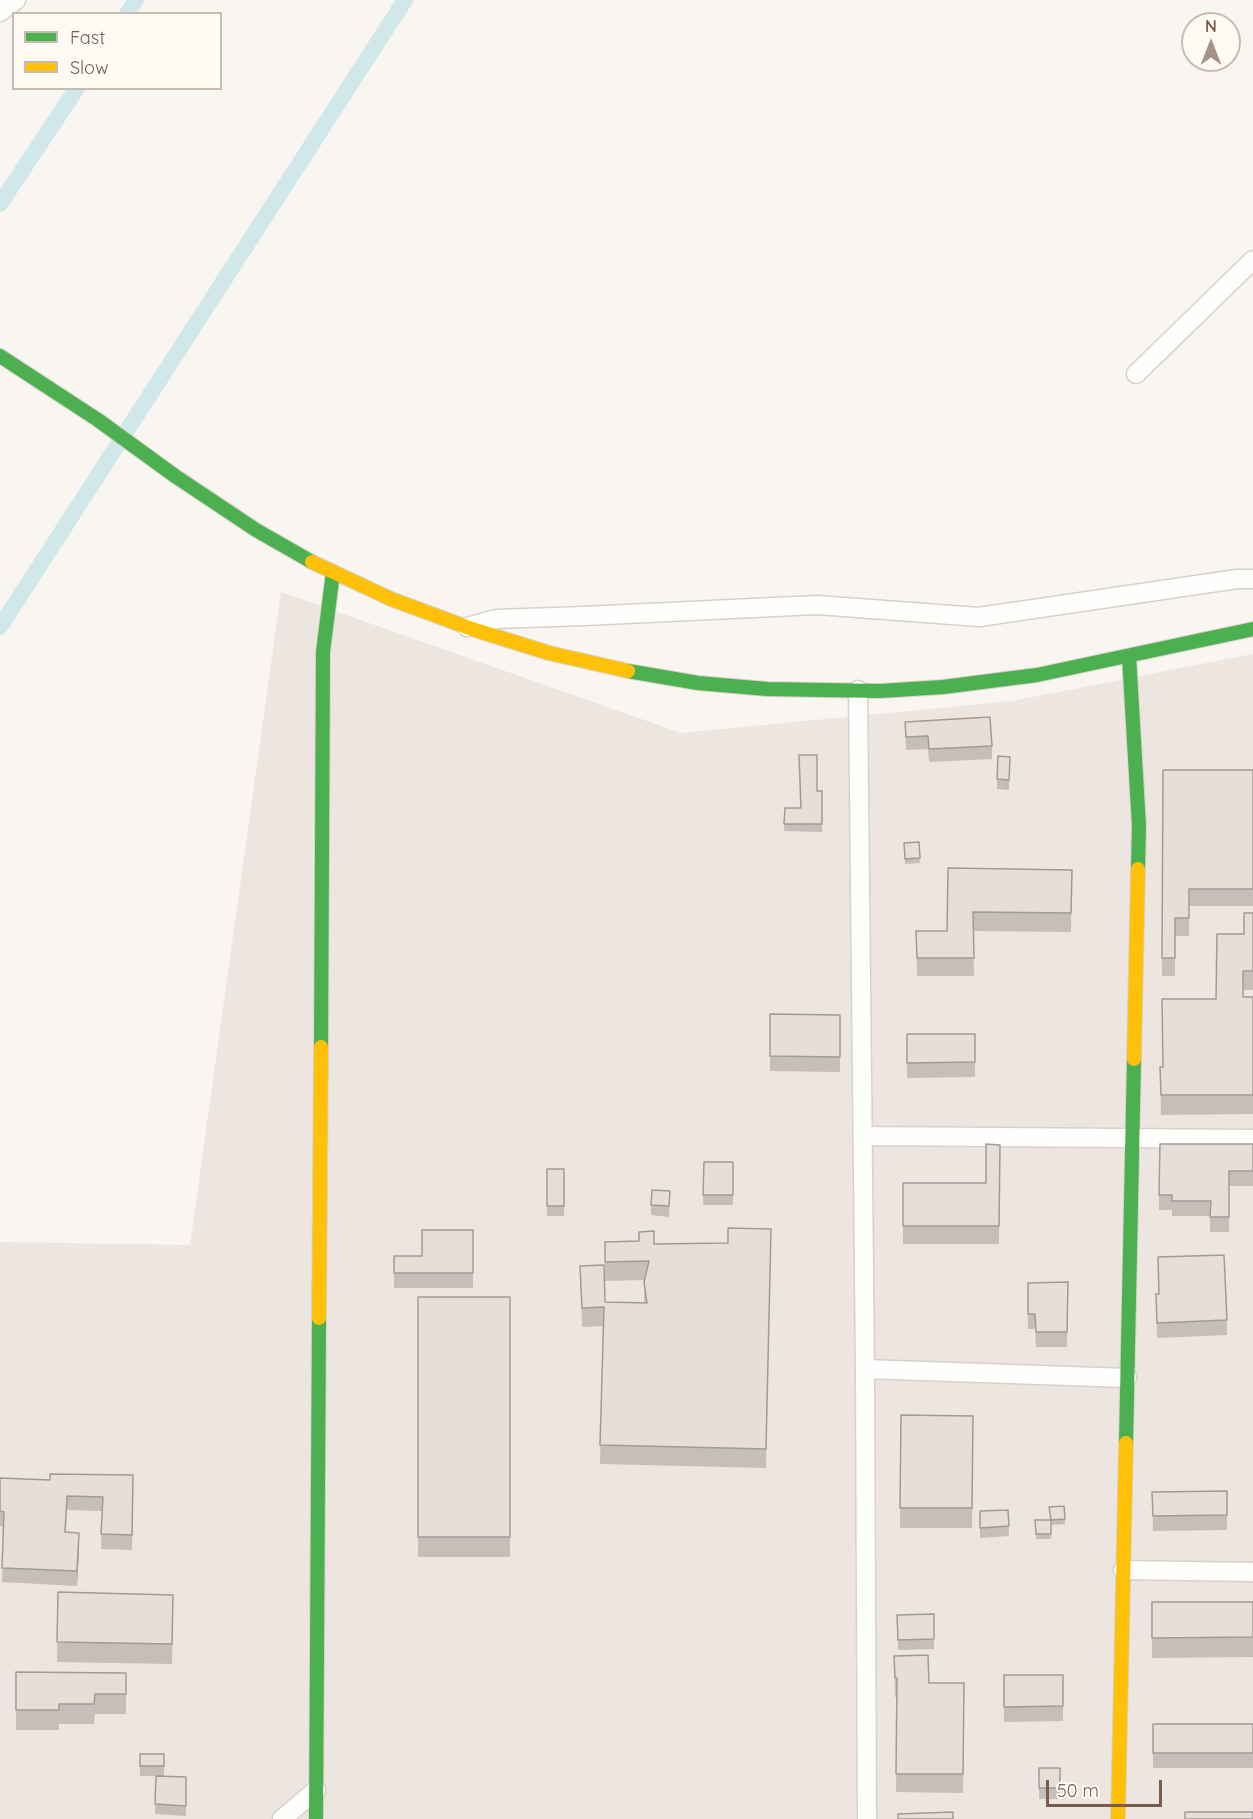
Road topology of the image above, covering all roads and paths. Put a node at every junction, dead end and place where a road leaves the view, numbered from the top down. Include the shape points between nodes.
1 (16, 0) edge
2 (0, 12) edge
3 (1253, 260) edge
4 (0, 356) edge
5 (1136, 374) dead end
6 (333, 572) junction
7 (1253, 579) edge
8 (467, 627) junction
9 (1253, 629) edge
10 (1129, 656) junction
11 (858, 690) junction
12 (863, 1136) junction
13 (1133, 1138) junction
14 (1253, 1139) edge
15 (865, 1369) junction
16 (1127, 1378) junction
17 (1123, 1570) junction
18 (1253, 1572) edge
19 (316, 1790) junction
20 (282, 1819) edge
21 (316, 1819) edge
22 (867, 1819) edge
23 (1118, 1819) edge

1 - 2 street
3 - 5 street
4 - 6 street via 256,530
6 - 8 street
6 - 19 street via 323,652
7 - 8 street via 979,617 817,605 496,619
8 - 11 street via 549,653 698,683
9 - 10 street
10 - 11 street via 1037,675 943,687
10 - 13 street via 1139,826
11 - 12 street
12 - 13 street
12 - 15 street
13 - 14 street
13 - 16 street
15 - 16 street
15 - 22 street
16 - 17 street
17 - 18 street
17 - 23 street
19 - 20 street
19 - 21 street

